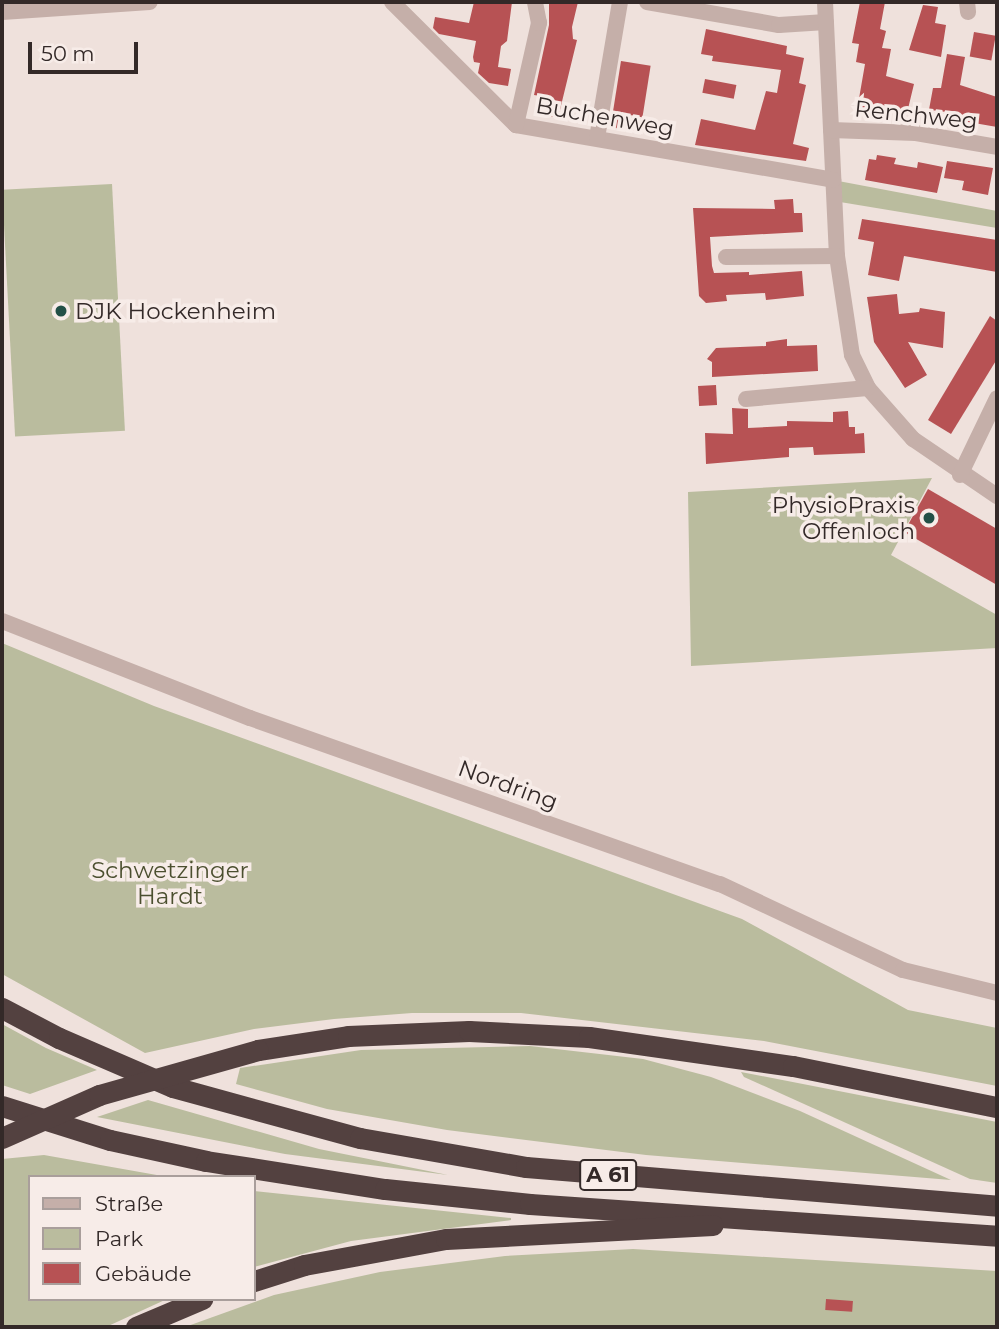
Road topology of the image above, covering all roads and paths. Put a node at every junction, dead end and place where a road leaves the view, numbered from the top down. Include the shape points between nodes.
1 (150, 2) edge
2 (392, 2) edge
3 (535, 2) edge
4 (620, 2) edge
5 (647, 2) edge
6 (825, 2) edge
7 (2, 12) edge
8 (826, 22) junction
9 (516, 125) junction
10 (831, 130) junction
11 (597, 138) junction
12 (997, 147) edge
13 (833, 180) junction
14 (837, 256) junction
15 (726, 257) dead end
16 (868, 388) junction
17 (997, 398) edge
18 (746, 399) dead end
19 (960, 475) junction
20 (997, 496) edge
21 (2, 621) edge
22 (997, 993) edge
23 (2, 1008) edge
24 (2, 1106) edge
25 (997, 1107) edge
26 (2, 1138) edge
27 (997, 1206) edge
28 (770, 1219) junction
29 (997, 1236) edge
30 (256, 1280) edge
31 (197, 1301) edge
32 (136, 1327) edge

1 - 7 street
2 - 9 street
3 - 9 street via 539,23
4 - 11 street
5 - 8 street via 779,25
6 - 8 street
8 - 10 street
9 - 11 street, Buchenweg
10 - 12 street, Renchweg via 916,133
10 - 13 street
11 - 13 street, Buchenweg
13 - 14 street
14 - 15 street
14 - 16 street via 852,355
16 - 18 street
16 - 19 street via 913,439
17 - 19 street
19 - 20 street
21 - 22 street, Nordring via 250,718 730,887 903,970
23 - 27 highway, A 61 via 173,1087 360,1139 526,1167
24 - 28 highway, A 61 via 110,1140 302,1177 530,1204
25 - 26 highway, bridge via 793,1066 589,1037 469,1031 360,1035 258,1051 99,1095
28 - 29 highway, A 61
28 - 30 highway, A 61 via 688,1228 446,1240 304,1265
31 - 32 highway

